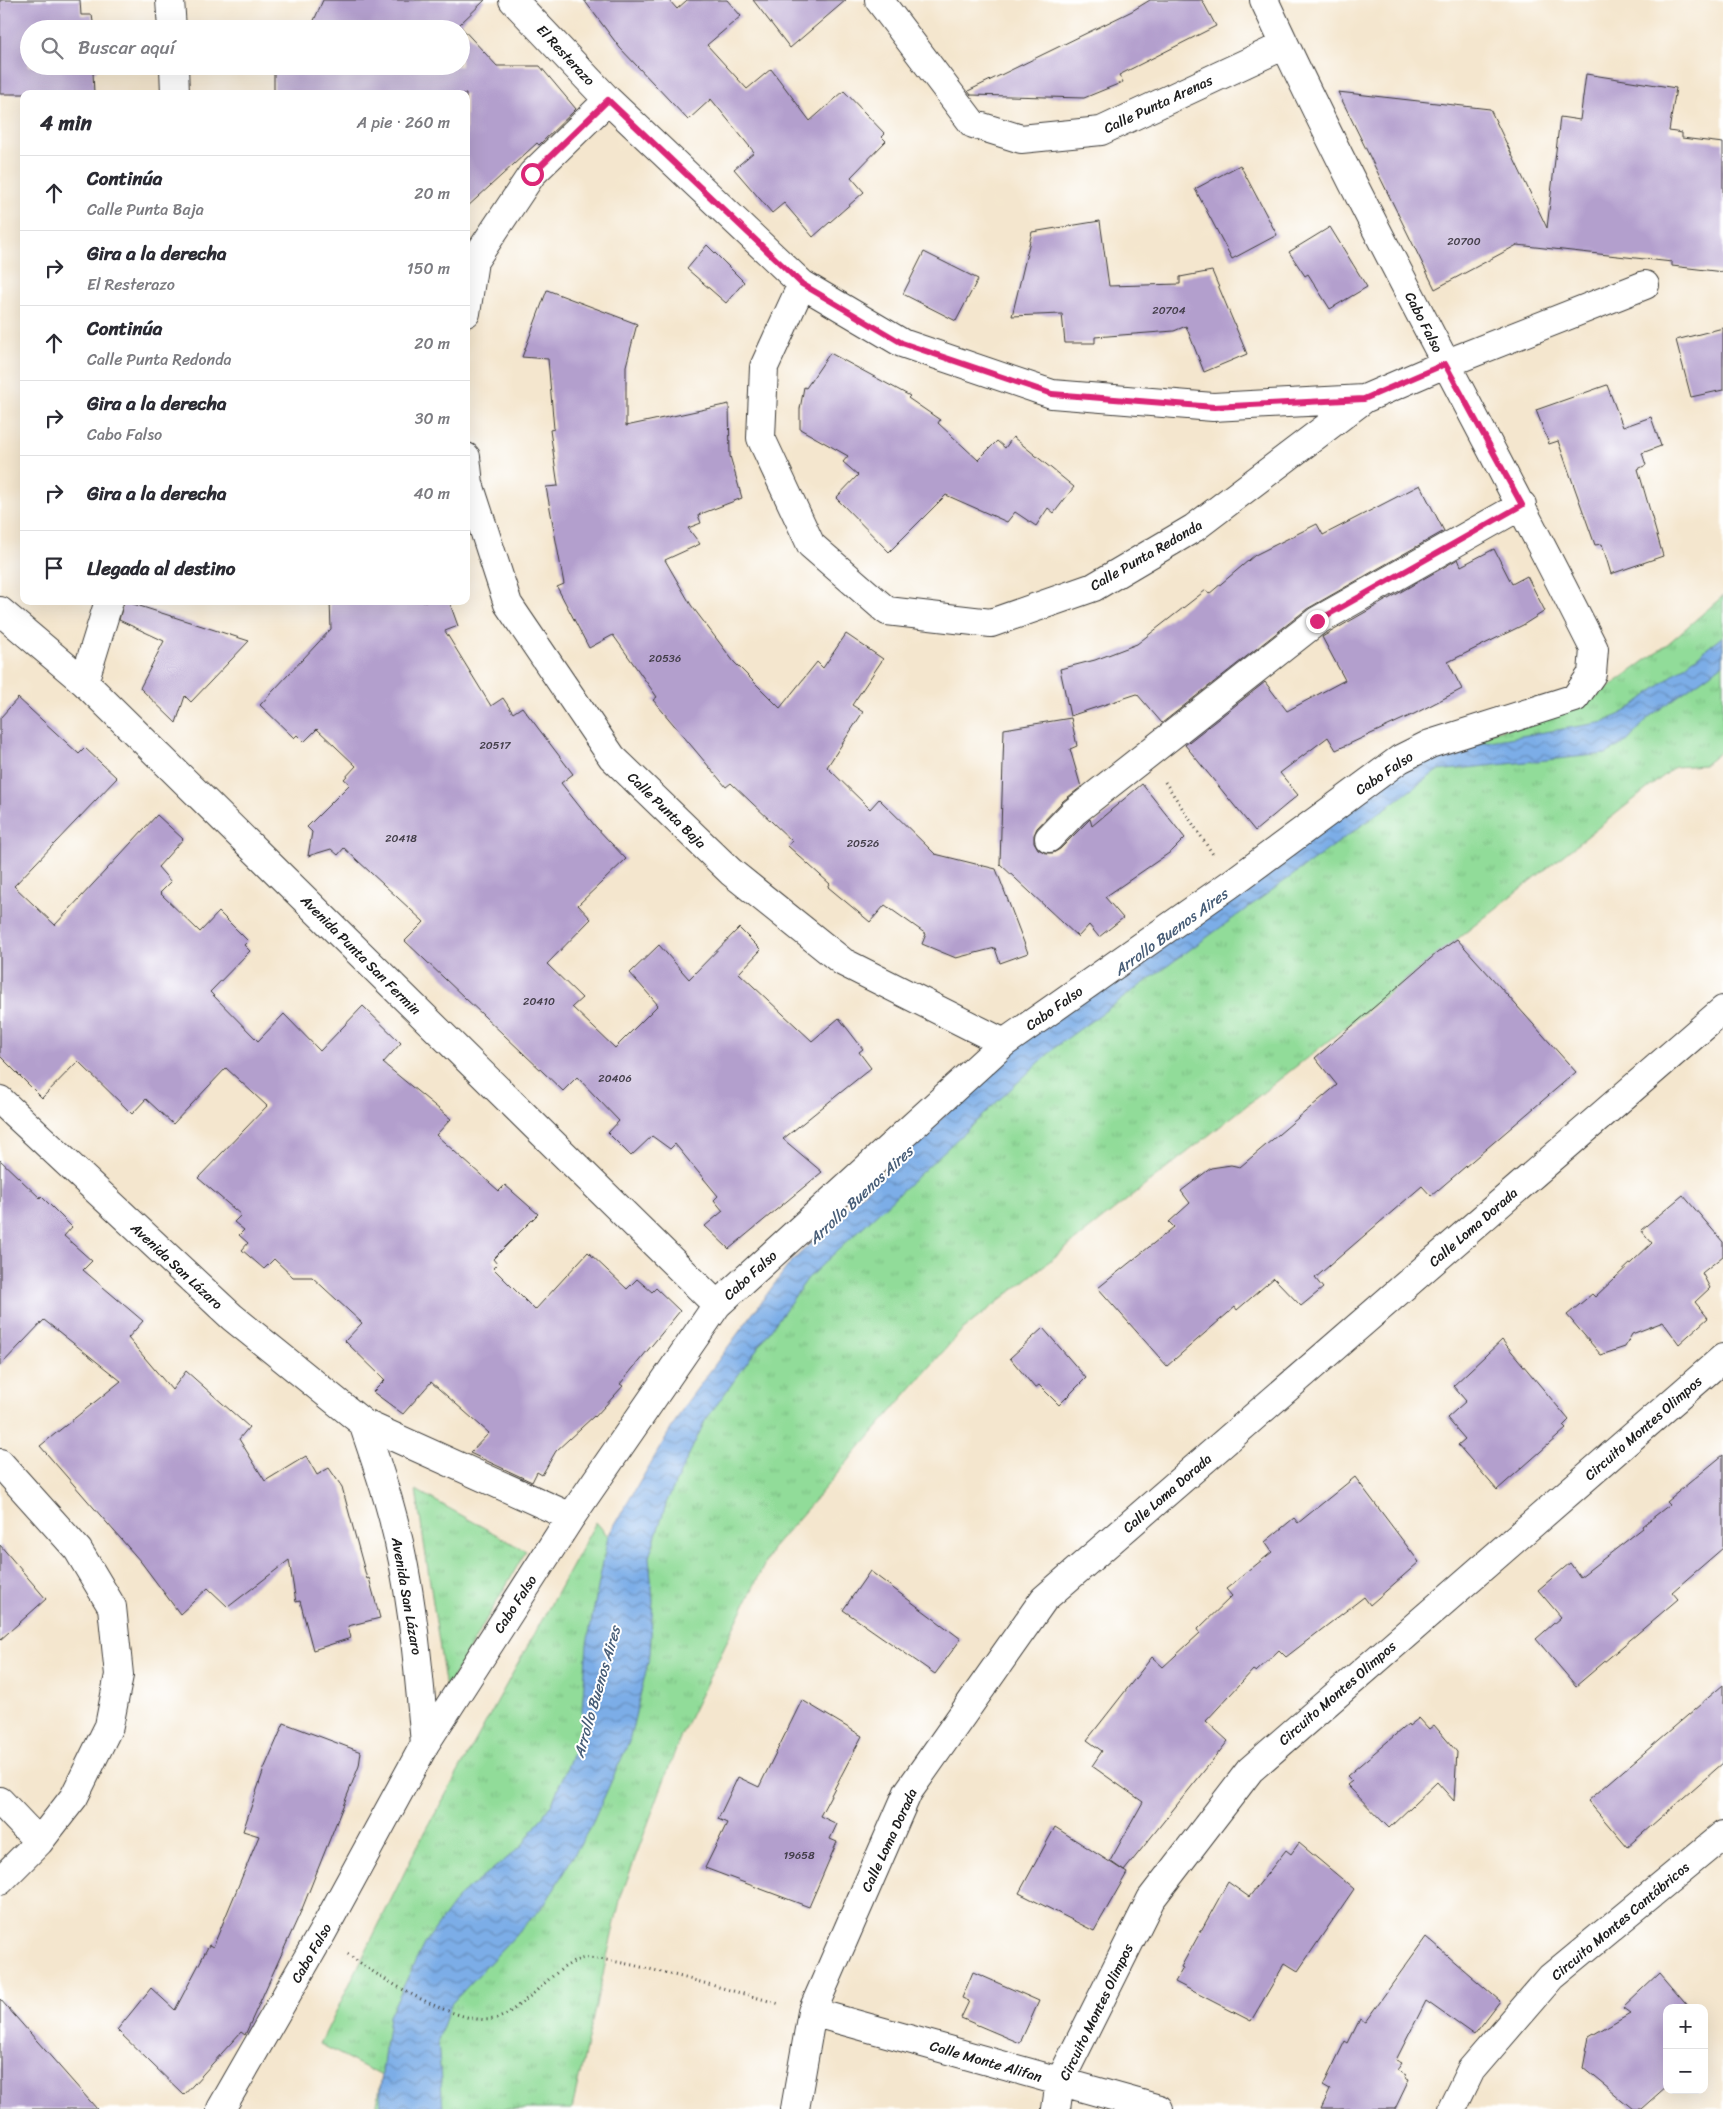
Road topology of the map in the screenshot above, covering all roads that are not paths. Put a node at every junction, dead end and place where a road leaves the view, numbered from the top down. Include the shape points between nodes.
1 (170, 0) edge
2 (513, 0) edge
3 (879, 0) edge
4 (1264, 0) edge
5 (171, 20) edge
6 (1285, 45) junction
7 (174, 75) edge
8 (175, 90) edge
9 (608, 100) junction
10 (802, 284) junction
11 (1645, 285) dead end
12 (470, 287) edge
13 (1445, 364) junction
14 (1364, 399) junction
15 (470, 487) edge
16 (1522, 505) junction
17 (107, 605) edge
18 (0, 611) edge
19 (84, 682) junction
20 (1050, 838) dead end
21 (1723, 1010) edge
22 (1004, 1044) junction
23 (0, 1100) edge
24 (717, 1305) junction
25 (1723, 1358) edge
26 (363, 1423) junction
27 (0, 1463) edge
28 (570, 1517) junction
29 (425, 1744) junction
30 (0, 1801) edge
31 (1723, 1835) edge
32 (39, 1842) junction
33 (0, 1881) edge
34 (812, 2012) junction
35 (1060, 2081) junction
36 (221, 2109) edge
37 (795, 2109) edge
38 (1056, 2109) edge
39 (1159, 2109) edge
40 (1452, 2109) edge

1 - 5 street
2 - 9 street, El Resterazo
3 - 6 street, Calle Punta Arenas via 973,124 1021,139 1101,131
4 - 6 street, Cabo Falso
6 - 13 street, Cabo Falso
7 - 8 street
9 - 10 street, El Resterazo
9 - 12 street via 532,174 474,261
10 - 14 street, El Resterazo via 902,343 1052,394 1214,407
10 - 14 street, Calle Punta Redonda via 764,367 761,438 811,546 886,611 991,623 1094,587 1194,528
11 - 13 street, Calle Punta Redonda
13 - 14 street, Calle Punta Redonda
13 - 16 street, Cabo Falso
15 - 22 street, Calle Punta Baja via 508,604 612,758 731,872 843,962
16 - 20 street via 1317,621 1074,812
16 - 22 street, Cabo Falso via 1594,649 1592,674 1575,698 1430,744 1400,759 1232,883
17 - 19 street
18 - 19 street, Avenida Punta San Fermin
19 - 24 street, Avenida Punta San Fermin
21 - 34 street, Calle Loma Dorada via 1044,1599 908,1792
22 - 24 street, Cabo Falso
23 - 26 street, Avenida San Lázaro via 232,1317
24 - 28 street, Cabo Falso
25 - 35 street, Circuito Montes Olimpos via 1250,1770 1151,1899
26 - 28 street, Avenida San Lázaro
26 - 29 street, Avenida San Lázaro via 390,1508 404,1570 416,1641
27 - 32 street via 78,1550 112,1607 118,1665 109,1726 74,1797
28 - 29 street, Cabo Falso
29 - 36 street, Cabo Falso via 322,1934
30 - 32 street
31 - 40 street, Circuito Montes Cantábricos via 1551,1977 1471,2070
32 - 33 street
34 - 35 street, Calle Monte Alifan
34 - 37 street, Calle Loma Dorada
35 - 38 street, Circuito Montes Olimpos
35 - 39 street, Calle Monte Alifan

